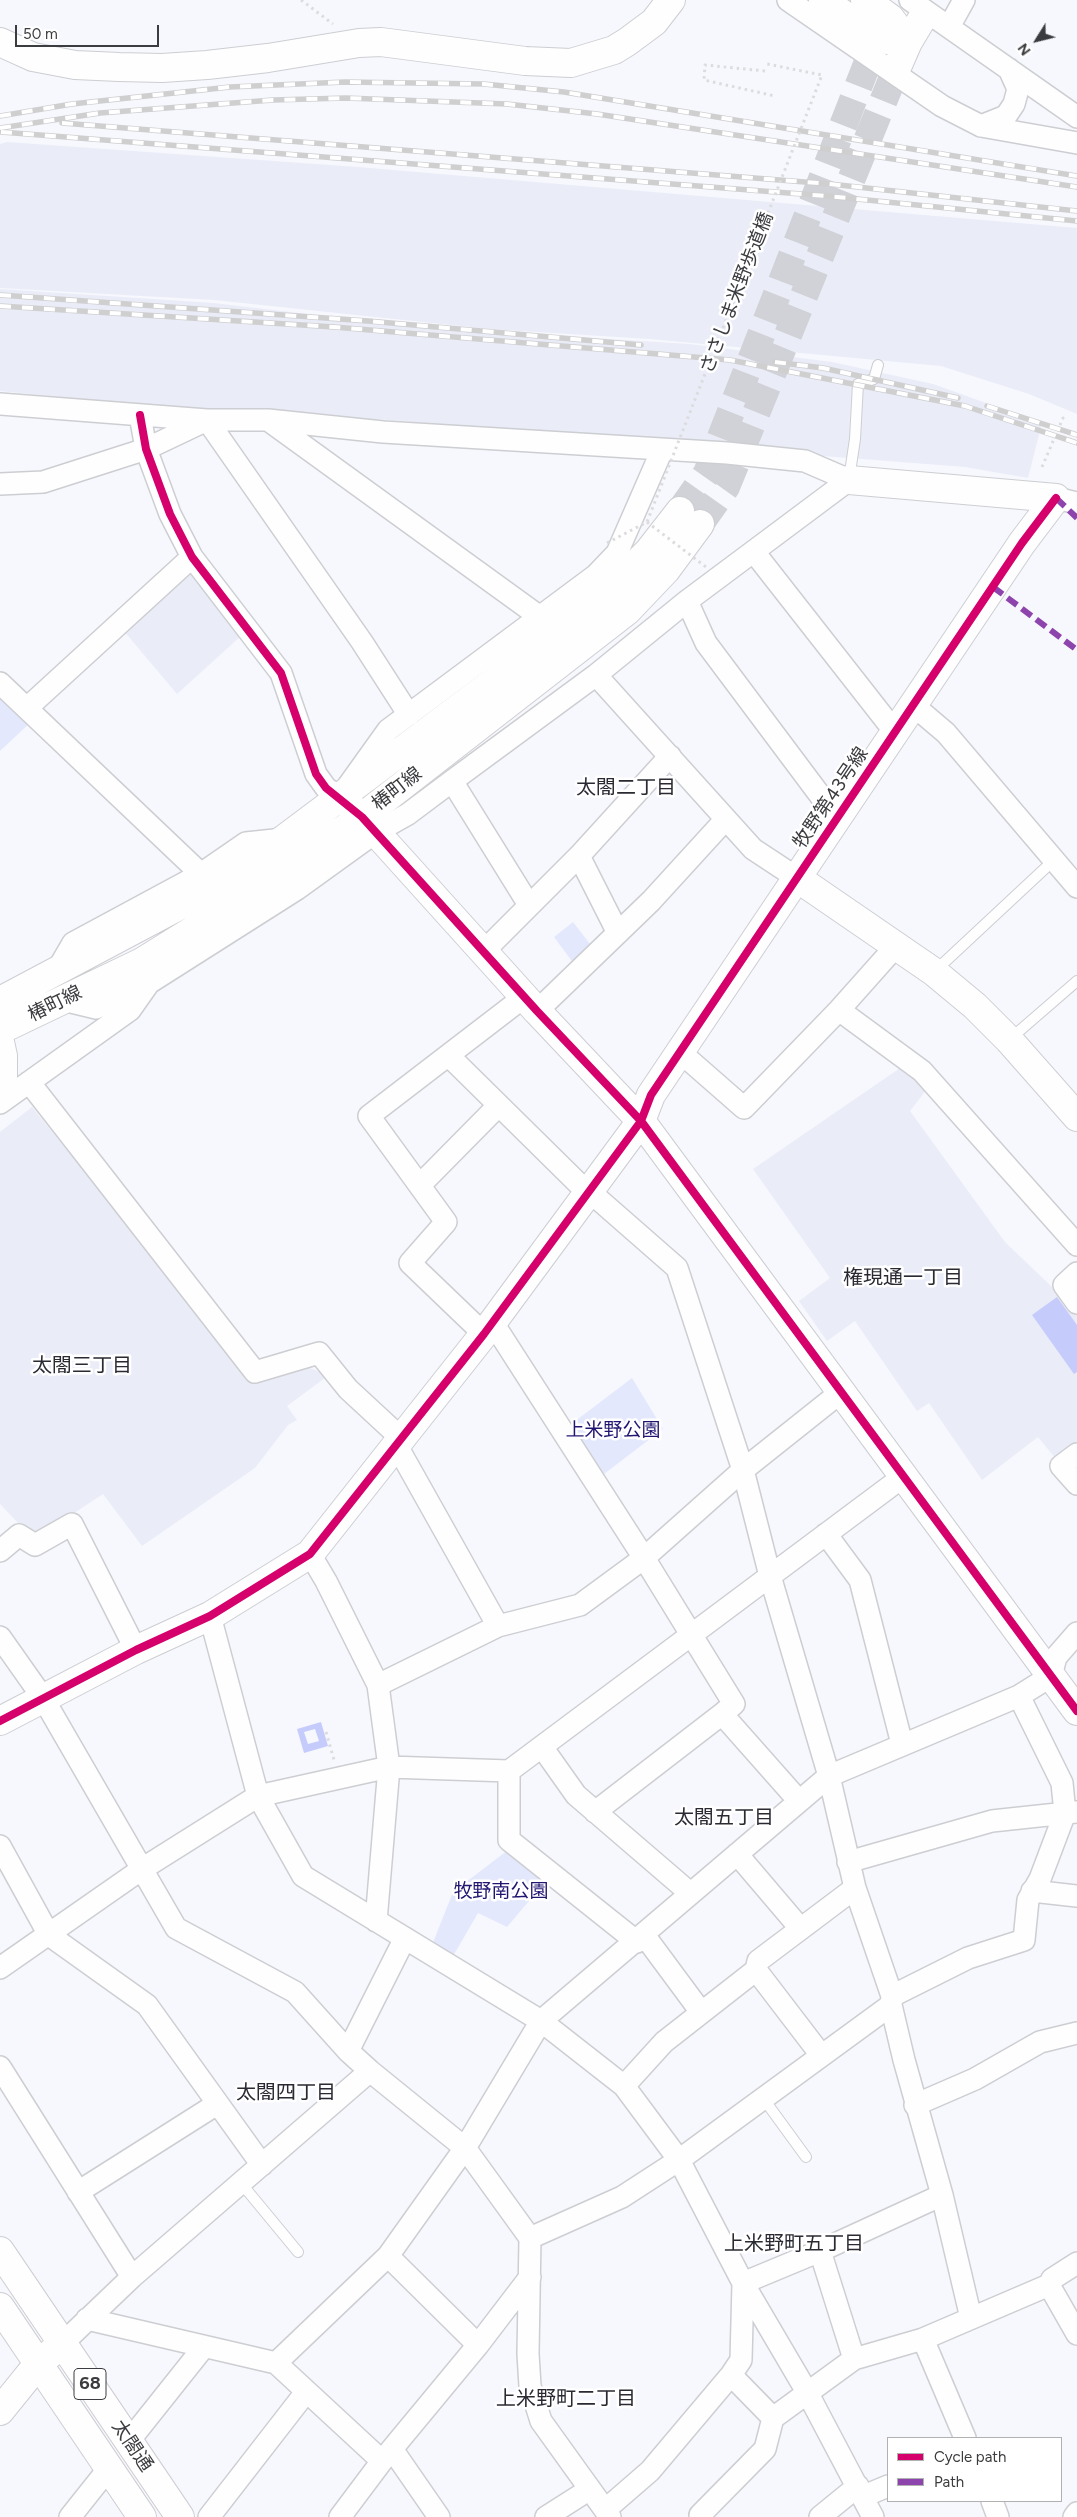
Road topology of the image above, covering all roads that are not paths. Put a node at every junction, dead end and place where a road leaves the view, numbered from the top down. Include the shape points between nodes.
1 (671, 0) edge
2 (788, 0) edge
3 (823, 0) edge
4 (865, 0) edge
5 (964, 0) edge
6 (896, 21) edge
7 (950, 27) junction
8 (0, 42) edge
9 (903, 54) tunnel mouth
10 (1009, 69) junction
11 (1077, 117) edge
12 (981, 126) junction
13 (1077, 142) edge
14 (878, 365) dead end
15 (0, 404) edge
16 (140, 415) junction
17 (207, 420) junction
18 (268, 420) junction
19 (146, 449) junction
20 (662, 450) junction
21 (849, 480) junction
22 (0, 484) edge
23 (1066, 500) edge
24 (754, 552) junction
25 (192, 557) junction
26 (687, 601) junction
27 (540, 617) junction
28 (596, 675) junction
29 (0, 683) edge
30 (913, 705) junction
31 (27, 708) junction
32 (409, 715) junction
33 (896, 732) junction
34 (670, 756) junction
35 (452, 781) junction
36 (340, 797) junction
37 (837, 818) junction
38 (725, 820) junction
39 (369, 824) junction
40 (284, 840) junction
41 (579, 856) junction
42 (303, 859) junction
43 (1054, 860) junction
44 (201, 874) junction
45 (796, 878) junction
46 (1077, 887) edge
47 (297, 889) junction
48 (529, 905) junction
49 (618, 933) junction
50 (896, 946) junction
51 (483, 952) junction
52 (934, 972) junction
53 (55, 974) junction
54 (1077, 980) edge
55 (149, 983) junction
56 (63, 1000) junction
57 (0, 1001) edge
58 (530, 1004) junction
59 (839, 1010) junction
60 (0, 1030) edge
61 (1009, 1040) junction
62 (0, 1042) edge
63 (680, 1052) junction
64 (448, 1056) junction
65 (29, 1082) junction
66 (0, 1084) edge
67 (0, 1103) edge
68 (498, 1106) junction
69 (1077, 1118) edge
70 (641, 1121) junction
71 (420, 1185) junction
72 (589, 1192) junction
73 (1077, 1245) edge
74 (1077, 1273) edge
75 (1077, 1303) edge
76 (489, 1328) junction
77 (842, 1392) junction
78 (399, 1443) junction
79 (1077, 1454) edge
80 (743, 1470) junction
81 (904, 1476) junction
82 (1077, 1484) edge
83 (826, 1534) junction
84 (0, 1551) edge
85 (310, 1554) junction
86 (644, 1558) junction
87 (770, 1576) junction
88 (210, 1616) junction
89 (498, 1626) junction
90 (1077, 1633) edge
91 (691, 1636) junction
92 (0, 1637) edge
93 (136, 1650) junction
94 (1051, 1676) junction
95 (378, 1684) junction
96 (1019, 1696) junction
97 (43, 1698) junction
98 (1077, 1711) edge
99 (722, 1714) junction
100 (0, 1721) edge
101 (902, 1744) junction
102 (542, 1747) junction
103 (389, 1767) junction
104 (509, 1771) junction
105 (829, 1776) junction
106 (258, 1796) junction
107 (799, 1801) junction
108 (595, 1812) junction
109 (1071, 1813) edge
110 (0, 1846) edge
111 (737, 1854) junction
112 (848, 1862) junction
113 (142, 1869) junction
114 (855, 1888) junction
115 (1032, 1891) junction
116 (690, 1893) junction
117 (1077, 1896) edge
118 (376, 1920) junction
119 (800, 1928) junction
120 (49, 1935) junction
121 (405, 1938) junction
122 (640, 1938) junction
123 (0, 1968) edge
124 (756, 1970) junction
125 (891, 2000) junction
126 (701, 2012) junction
127 (541, 2021) junction
128 (1077, 2033) edge
129 (348, 2050) junction
130 (821, 2055) junction
131 (0, 2067) edge
132 (370, 2071) junction
133 (624, 2086) junction
134 (763, 2098) junction
135 (217, 2104) junction
136 (915, 2105) junction
137 (465, 2148) junction
138 (806, 2158) dead end
139 (679, 2160) junction
140 (262, 2165) junction
141 (241, 2184) junction
142 (78, 2192) junction
143 (942, 2195) junction
144 (530, 2238) junction
145 (0, 2251) edge
146 (820, 2251) junction
147 (298, 2252) dead end
148 (388, 2256) junction
149 (1077, 2263) edge
150 (132, 2277) junction
151 (530, 2277) junction
152 (743, 2283) junction
153 (1049, 2285) junction
154 (0, 2307) edge
155 (971, 2318) junction
156 (87, 2319) junction
157 (1077, 2334) edge
158 (924, 2339) junction
159 (63, 2344) junction
160 (478, 2345) junction
161 (203, 2348) junction
162 (854, 2359) junction
163 (276, 2363) junction
164 (38, 2364) junction
165 (731, 2375) junction
166 (306, 2392) junction
167 (807, 2392) junction
168 (0, 2411) edge
169 (773, 2418) junction
170 (965, 2437) edge
171 (129, 2441) junction
172 (387, 2455) junction
173 (108, 2468) junction
174 (887, 2486) edge
175 (590, 2489) junction
176 (861, 2491) junction
177 (992, 2502) edge
178 (1077, 2513) edge
179 (608, 2514) edge
180 (70, 2517) edge
181 (142, 2517) edge
182 (180, 2517) edge
183 (209, 2517) edge
184 (340, 2517) edge
185 (439, 2517) edge
186 (546, 2517) edge
187 (702, 2517) edge
188 (820, 2517) edge
189 (873, 2517) edge
190 (998, 2517) edge
191 (1074, 2517) edge

1 - 8 street via 654,22 627,42 614,50 570,63 525,61 381,42 268,58 162,68 75,66 33,57
2 - 12 street via 942,106
3 - 6 street
4 - 6 street
5 - 7 street
6 - 7 street
6 - 9 street
7 - 10 street
10 - 11 street
10 - 12 street via 1018,89 1014,104 1006,116
12 - 13 street
14 - 21 lane via 874,379 858,384
15 - 16 street
16 - 17 street
16 - 19 street
17 - 18 street
17 - 19 street
17 - 32 street
18 - 20 street via 383,432
18 - 27 street
19 - 22 street via 43,482
19 - 25 street via 170,514
20 - 21 street via 805,461
20 - 27 street via 617,554 596,575
21 - 23 street
21 - 24 street
23 - 30 street, 牧野第43号線 via 1022,544
24 - 26 street
24 - 33 street
25 - 31 street
25 - 36 street via 281,674 316,774 326,788
26 - 28 street
26 - 37 street via 706,643
27 - 32 street
28 - 34 street
28 - 35 street
29 - 31 street
30 - 33 street, 牧野第43号線
30 - 43 street via 946,733
31 - 44 street
32 - 36 street via 388,730
33 - 37 street, 牧野第43号線
34 - 38 street
34 - 41 street
35 - 39 street via 408,814
35 - 48 street
36 - 39 street
36 - 39 street, 椿町線 via 610,589 690,517 666,570 627,611
36 - 40 street, 椿町線
37 - 45 street, 牧野第43号線
38 - 45 street via 753,849
38 - 49 street
39 - 42 street, 椿町線
39 - 47 street
39 - 51 street
40 - 44 street via 246,843
40 - 53 street, 椿町線 via 211,890
41 - 48 street
41 - 49 street
42 - 47 street
42 - 56 street, 椿町線 via 142,962
43 - 46 street
43 - 52 lane
44 - 53 street via 73,943
45 - 50 street
45 - 63 street, 牧野第43号線
47 - 55 street
48 - 51 street
49 - 58 street
50 - 52 street
50 - 59 street
51 - 58 street
52 - 61 street
53 - 57 street, 椿町線
54 - 61 lane
55 - 56 street via 96,1008
55 - 65 street via 130,1010
56 - 60 street, 椿町線
58 - 64 street
58 - 70 street
59 - 63 street via 744,1108
59 - 73 street via 922,1071
61 - 69 street
62 - 66 street via 3,1056
63 - 70 street, 牧野第43号線 via 651,1095
64 - 68 street
64 - 71 street via 369,1116
65 - 67 street
65 - 78 street via 255,1372 319,1353
68 - 71 street
68 - 72 street
70 - 72 street, 牧野第43号線
70 - 77 street
71 - 76 street via 446,1222 410,1263
72 - 76 street, 牧野第43号線
72 - 80 street via 677,1268
74 - 75 street via 1064,1285
76 - 78 street, 牧野第43号線
76 - 86 street
77 - 80 street
77 - 81 street
78 - 85 street, 牧野第43号線
78 - 89 street
79 - 82 street via 1061,1466
80 - 86 street
80 - 87 street
81 - 83 street
81 - 94 street
83 - 87 street
83 - 101 street via 860,1580
84 - 93 street via 19,1535 35,1545 72,1524
85 - 88 street, 牧野第43号線
85 - 95 street
86 - 89 street via 580,1605
86 - 91 street
87 - 91 street
87 - 105 street
88 - 93 street, 牧野第43号線
88 - 106 street
89 - 95 street
90 - 94 street via 1056,1657
91 - 99 street via 734,1704
91 - 102 street
92 - 97 street
93 - 97 street, 牧野第43号線
94 - 96 street
94 - 98 street
95 - 103 street
96 - 101 street
96 - 109 street via 1062,1783
97 - 100 street, 牧野第43号線
97 - 113 street
99 - 107 street
99 - 108 street
101 - 105 street
102 - 104 street
102 - 108 street via 576,1795
103 - 104 street
103 - 106 street
103 - 118 street
104 - 122 street via 509,1840
105 - 107 street
105 - 112 street
106 - 113 street
106 - 118 street via 302,1876
107 - 111 street
108 - 116 street
109 - 112 street via 992,1821
109 - 115 street
110 - 120 street
111 - 116 street
111 - 119 street
112 - 114 street
113 - 120 street
113 - 129 street via 176,1928 295,1992
114 - 119 street
114 - 125 street
115 - 117 street
115 - 125 street via 1024,1940 968,1958
116 - 122 street
118 - 121 street
119 - 124 street via 758,1961
120 - 123 street
120 - 135 street via 147,2005
121 - 127 street
121 - 129 street
122 - 126 street
122 - 127 street
124 - 126 street
124 - 130 street
125 - 130 street
125 - 136 street
126 - 133 street via 664,2042
127 - 133 street
127 - 137 street
128 - 136 street via 1040,2042 975,2079
129 - 132 street
130 - 134 street
131 - 142 street
132 - 137 street
132 - 140 street
133 - 139 street
134 - 138 lane
134 - 139 street
135 - 140 street
135 - 142 street
136 - 143 street
137 - 144 street
137 - 148 street
139 - 144 street via 622,2196
139 - 152 street
140 - 141 street
141 - 147 lane
141 - 150 street
142 - 150 street
143 - 146 street
143 - 155 street
144 - 151 street
145 - 159 street, 太閤通 / 68
146 - 152 street
146 - 162 street
148 - 160 street
148 - 163 street
149 - 153 street via 1052,2279
150 - 156 street
151 - 160 street
151 - 175 street via 530,2386 542,2421
152 - 165 street via 741,2360
152 - 167 street
153 - 155 street
153 - 157 street
154 - 164 street, 太閤通 / 68
155 - 158 street
156 - 159 street
156 - 161 street
158 - 162 street
158 - 170 street
159 - 164 street
159 - 171 street, 太閤通 / 68
160 - 172 street
161 - 163 street
161 - 171 street
162 - 167 street
163 - 166 street
164 - 168 street
164 - 173 street, 太閤通 / 68
165 - 169 street
165 - 179 street via 650,2471
166 - 172 street
166 - 183 street
167 - 169 street
167 - 176 street
169 - 187 street via 765,2449 700,2515
171 - 182 street, 太閤通 / 68
172 - 184 street
172 - 185 street
173 - 180 street
173 - 181 street, 太閤通 / 68
174 - 176 street
175 - 179 street
175 - 186 street
176 - 188 street
176 - 189 street
177 - 190 street
178 - 191 street

